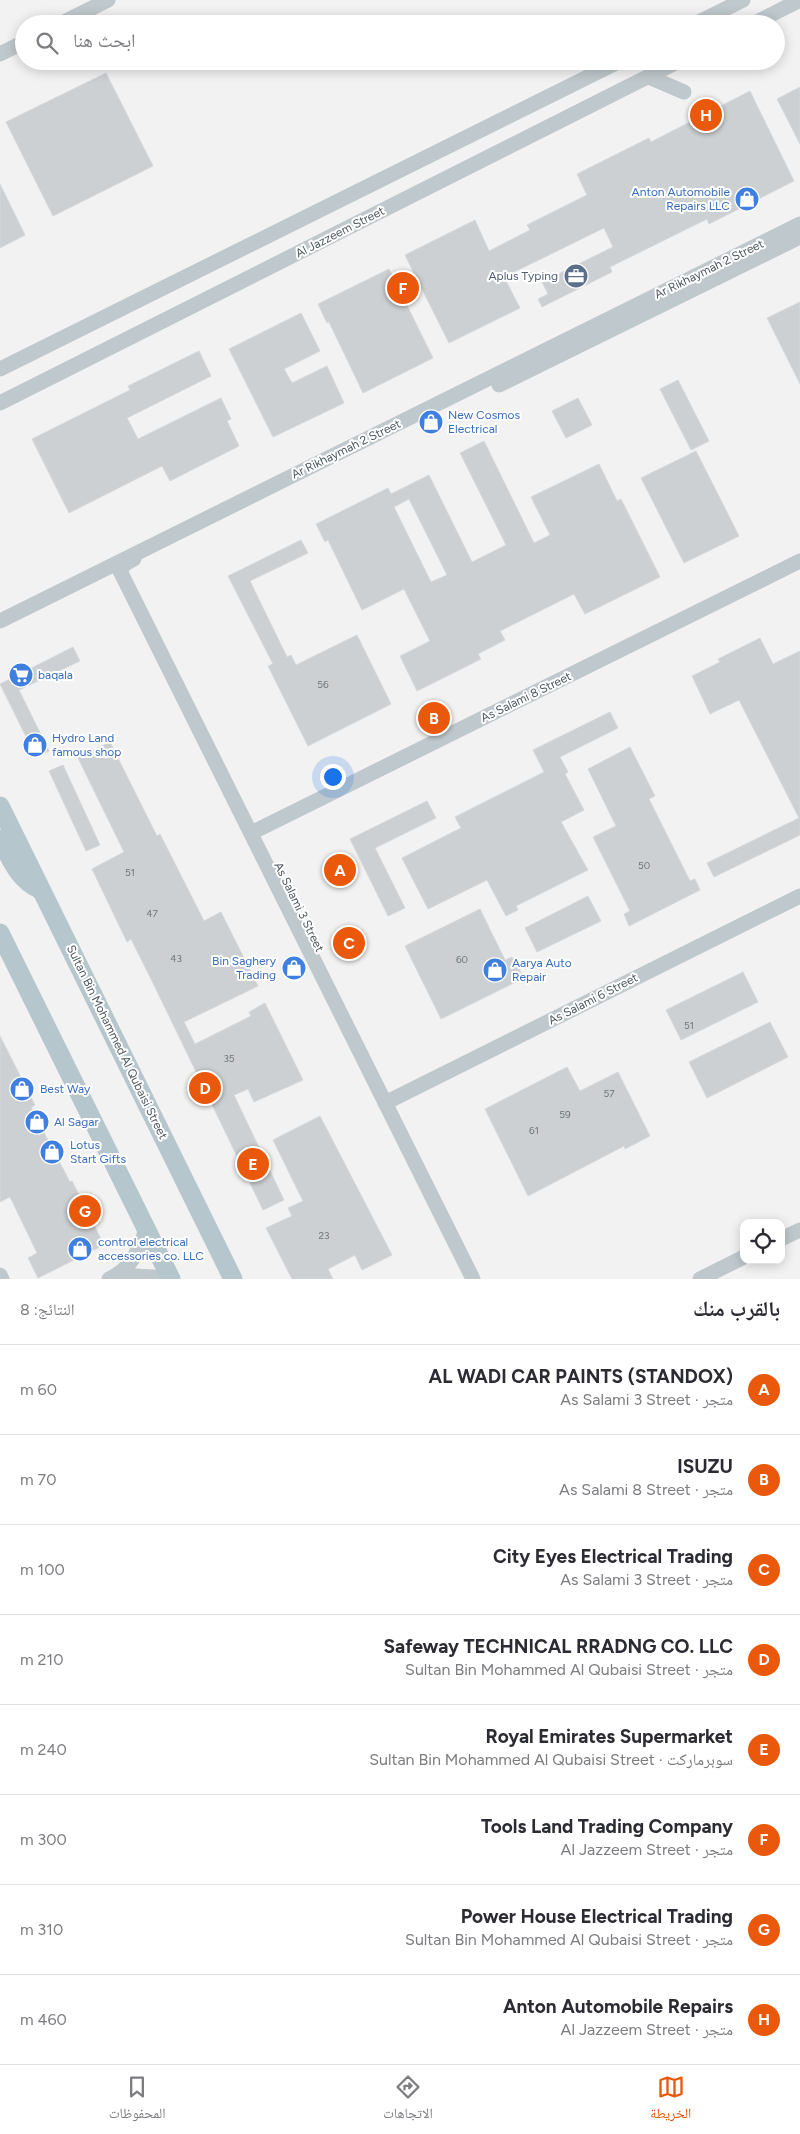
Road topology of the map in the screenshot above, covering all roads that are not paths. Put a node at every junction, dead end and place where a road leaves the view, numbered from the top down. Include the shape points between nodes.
1 (108, 0) edge
2 (743, 0) edge
3 (800, 0) edge
4 (78, 15) edge
5 (713, 15) edge
6 (771, 15) edge
7 (15, 46) edge
8 (0, 54) edge
9 (602, 70) edge
10 (662, 70) edge
11 (649, 77) junction
12 (684, 92) dead end
13 (800, 224) edge
14 (800, 236) edge
15 (752, 254) junction
16 (0, 369) edge
17 (0, 403) edge
18 (800, 561) edge
19 (123, 566) junction
20 (0, 621) edge
21 (0, 631) edge
22 (0, 806) edge
23 (256, 831) junction
24 (0, 839) edge
25 (42, 891) junction
26 (800, 896) edge
27 (0, 933) edge
28 (390, 1101) junction
29 (146, 1230) junction
30 (800, 1230) edge
31 (785, 1237) edge
32 (740, 1259) edge
33 (0, 1274) edge
34 (114, 1277) edge
35 (170, 1278) edge
36 (2, 1279) edge
37 (232, 1279) edge
38 (474, 1279) edge
39 (484, 1279) edge
40 (700, 1279) edge

1 - 4 street
2 - 5 street
3 - 6 street
7 - 8 street
9 - 16 street
10 - 11 street, Al Jazzeem Street
11 - 12 street
11 - 17 street, Al Jazzeem Street
13 - 15 street, Ar Rikhaymah 2 Street
14 - 15 street, Ar Rikhaymah 2 Street
15 - 19 street, Ar Rikhaymah 2 Street
15 - 19 street, Ar Rikhaymah 2 Street via 199,523 191,532
18 - 23 street, As Salami 8 Street
19 - 20 street, Ar Rikhaymah 2 Street
19 - 21 street, Ar Rikhaymah 2 Street
19 - 23 street, As Salami 3 Street
22 - 25 main road, Sultan Bin Mohammed Al Qubaisi Street
23 - 28 street, As Salami 3 Street
24 - 25 main road via 17,871
25 - 37 main road, Sultan Bin Mohammed Al Qubaisi Street
26 - 28 street, As Salami 6 Street
27 - 29 main road
28 - 38 street, As Salami 3 Street
28 - 39 street, As Salami 3 Street
29 - 34 street via 134,1260
29 - 35 main road
30 - 31 street
32 - 40 street
33 - 36 street
34 - 35 street

